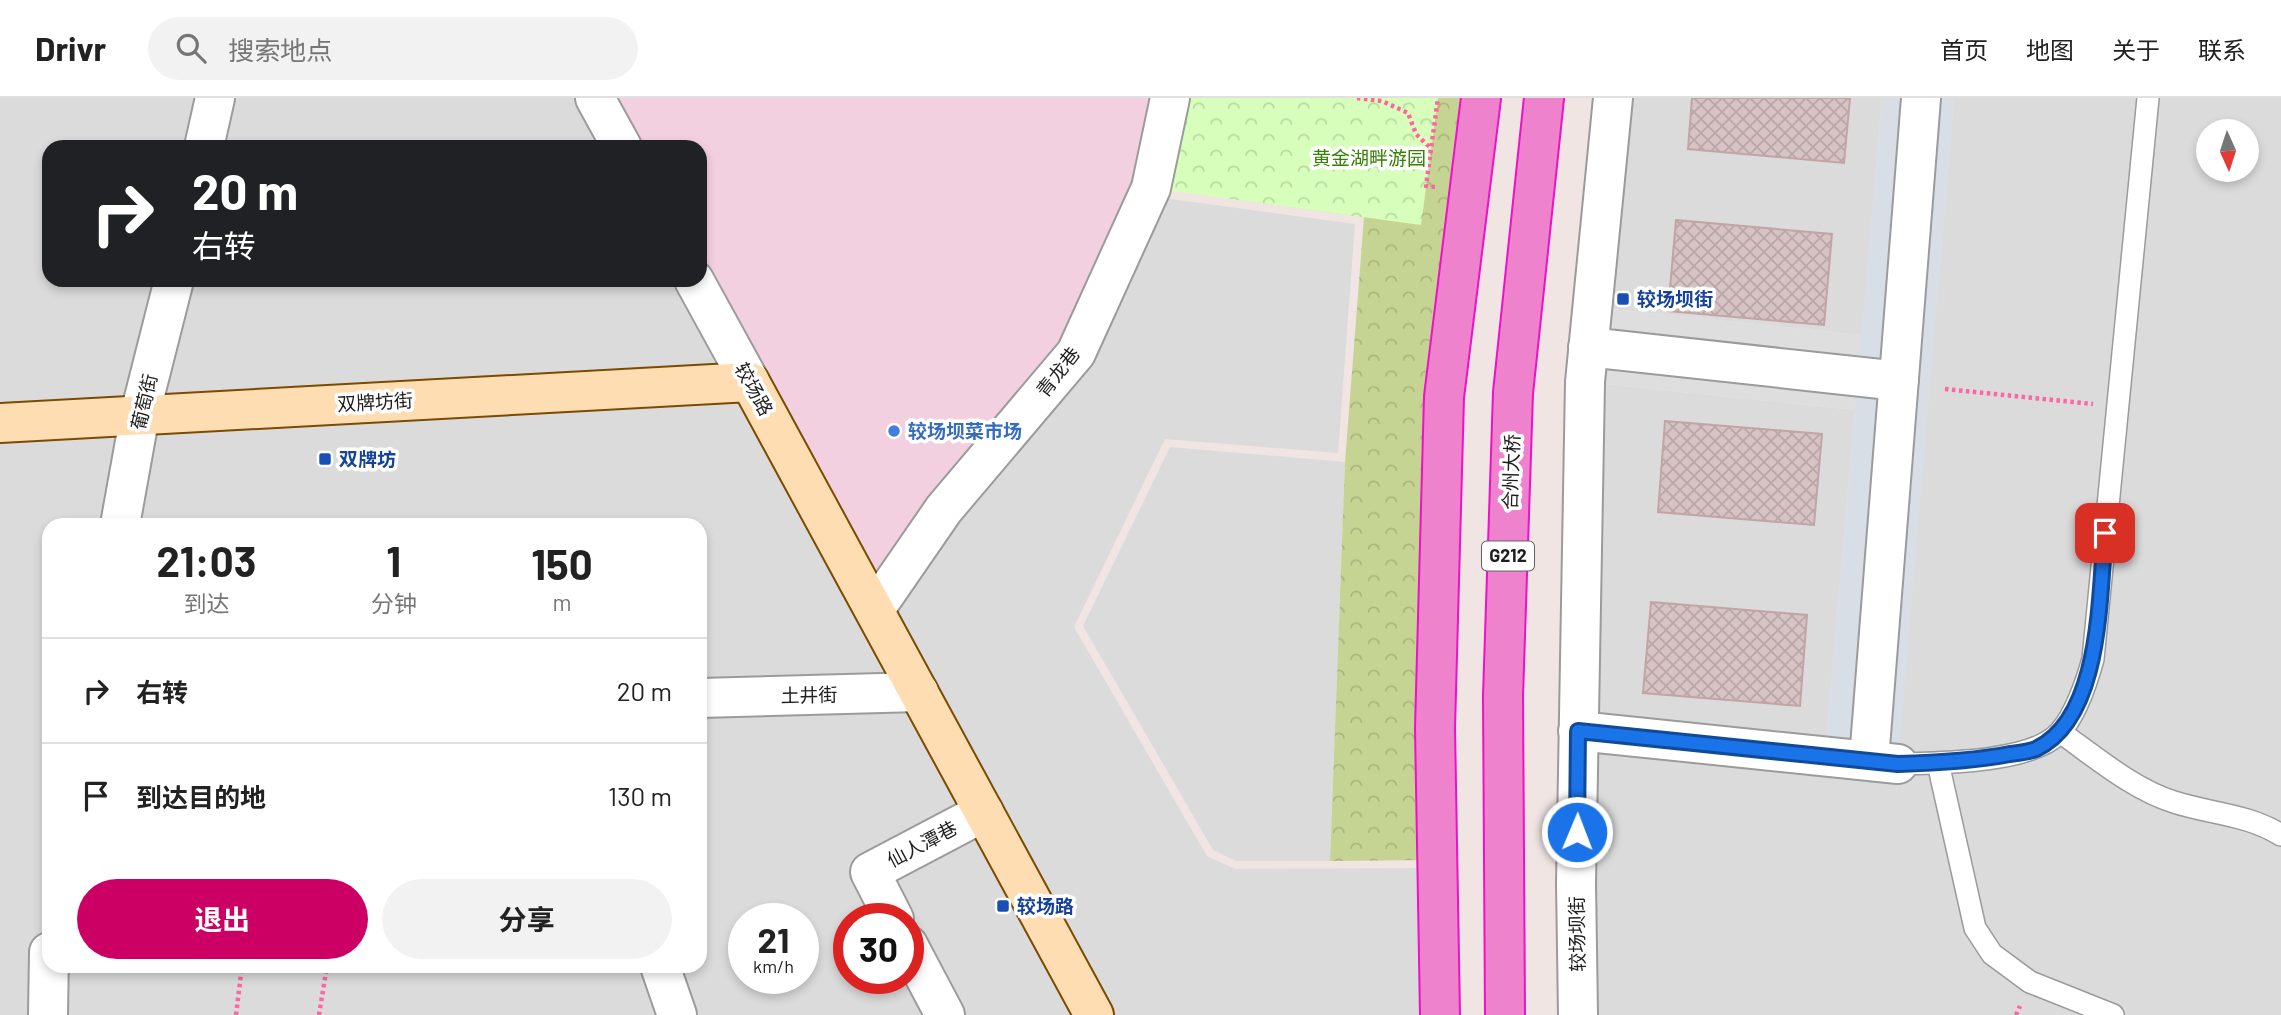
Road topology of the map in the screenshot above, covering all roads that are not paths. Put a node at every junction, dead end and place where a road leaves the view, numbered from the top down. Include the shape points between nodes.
1 (215, 98) edge
2 (595, 98) edge
3 (1170, 98) edge
4 (1481, 98) edge
5 (1544, 98) edge
6 (1613, 98) edge
7 (1921, 98) edge
8 (2148, 98) edge
9 (206, 140) edge
10 (618, 140) edge
11 (172, 287) edge
12 (698, 287) edge
13 (1588, 348) junction
14 (1899, 381) junction
15 (750, 382) junction
16 (140, 414) junction
17 (0, 423) edge
18 (121, 518) edge
19 (875, 610) junction
20 (919, 692) junction
21 (707, 698) edge
22 (1578, 731) junction
23 (2060, 733) junction
24 (1883, 762) junction
25 (1938, 763) junction
26 (984, 811) junction
27 (2281, 835) edge
28 (886, 903) edge
29 (49, 973) edge
30 (662, 973) edge
31 (924, 976) edge
32 (1439, 1011) edge
33 (48, 1015) edge
34 (677, 1015) edge
35 (944, 1015) edge
36 (1094, 1015) edge
37 (1505, 1015) edge
38 (1578, 1015) edge
39 (2113, 1015) edge

1 - 9 street
2 - 10 street
3 - 19 street, 青龙巷 via 1151,188 1076,354 944,509
4 - 32 highway via 1444,397 1435,728
5 - 37 highway, 合州大桥 / G212 via 1513,393 1503,695
6 - 13 street, 较场坝街
7 - 14 street
8 - 23 lane via 2093,659 2083,692
11 - 16 street, 葡萄街
12 - 15 street, 较场路
13 - 14 street
13 - 22 street, 较场坝街
14 - 24 street
15 - 16 street, 双牌坊街
15 - 19 street, 较场路
16 - 17 street, 双牌坊街
16 - 18 street, 葡萄街
19 - 20 street, 较场路
20 - 21 street, 土井街
20 - 26 street, 较场路
22 - 24 street
22 - 38 street, 较场坝街
23 - 25 lane via 2035,749
23 - 27 lane via 2142,789 2173,802 2248,818
24 - 25 lane
25 - 39 lane via 1975,928 1992,954 2030,982
26 - 28 street, 仙人潭巷 via 870,872
26 - 36 street, 较场路
29 - 33 street
30 - 34 street
31 - 35 street

